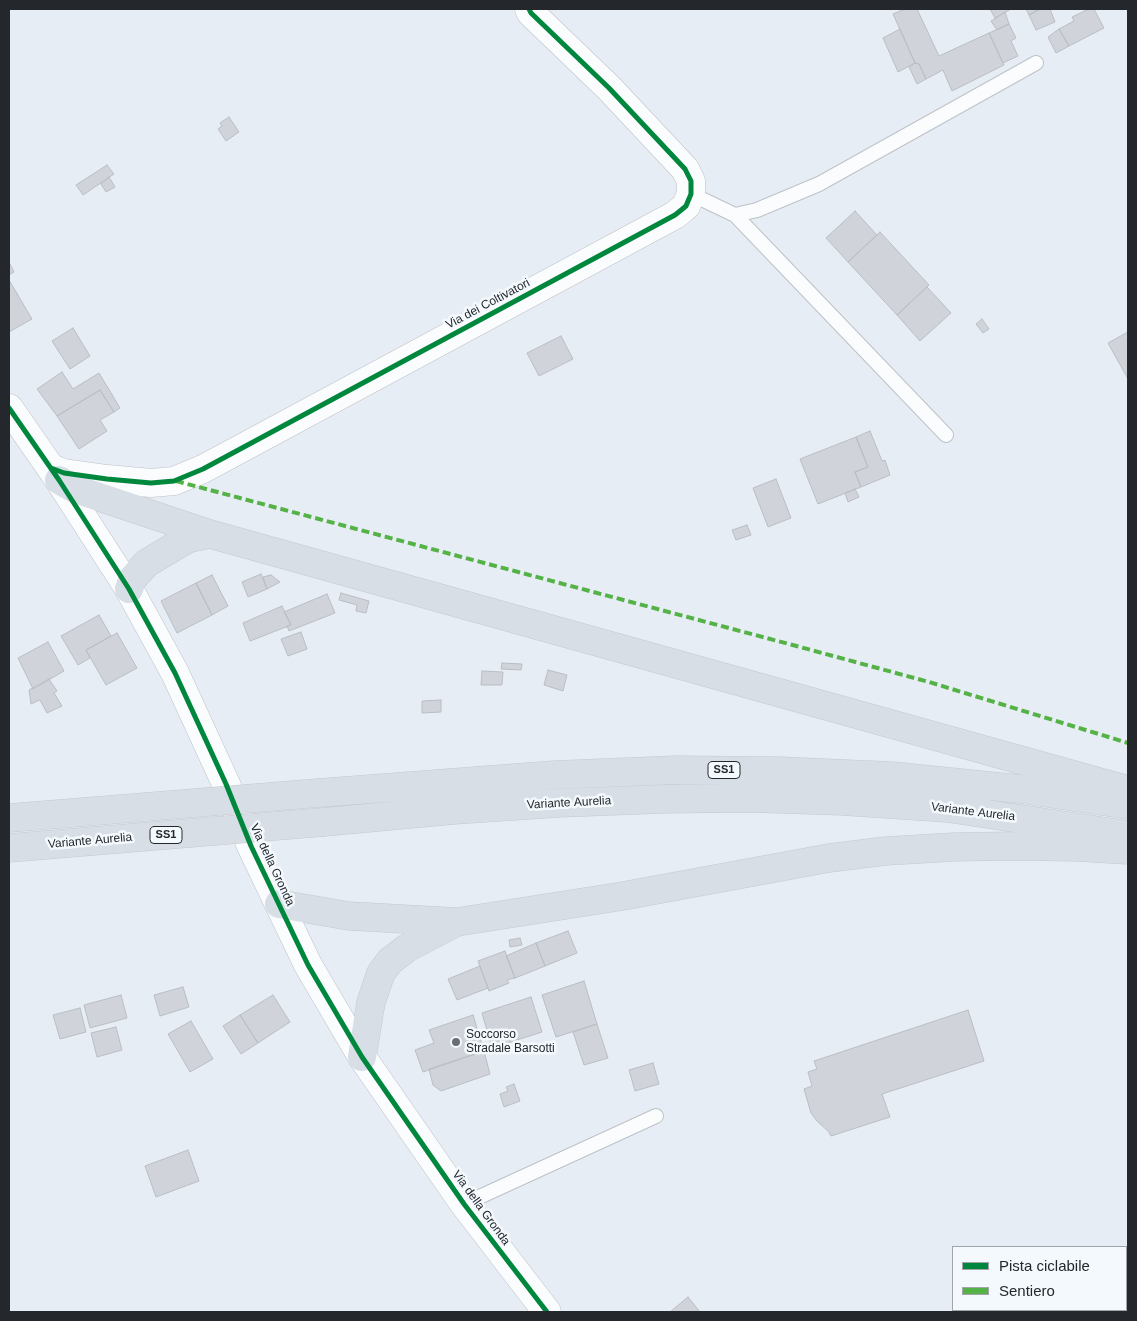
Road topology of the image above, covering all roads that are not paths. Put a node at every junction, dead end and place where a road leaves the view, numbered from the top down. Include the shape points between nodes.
1 (528, 9) edge
2 (1036, 63) dead end
3 (691, 194) junction
4 (735, 215) junction
5 (9, 408) edge
6 (946, 435) dead end
7 (55, 474) junction
8 (210, 534) junction
9 (129, 589) junction
10 (1128, 790) edge
11 (1128, 805) edge
12 (9, 818) edge
13 (1128, 835) edge
14 (9, 848) edge
15 (1128, 850) edge
16 (279, 904) junction
17 (457, 922) junction
18 (362, 1057) junction
19 (656, 1116) dead end
20 (464, 1204) junction
21 (547, 1312) edge

1 - 3 street via 609,88 681,165 689,175
2 - 4 lane via 819,184 757,210
3 - 4 lane
3 - 7 street, Via dei Coltivatori via 686,206 675,215 202,469 174,481 151,483
4 - 6 lane
5 - 7 street, Via della Gronda
7 - 8 highway via 76,489
7 - 9 street, Via della Gronda
8 - 9 highway via 190,538 147,563 133,578
8 - 10 highway
9 - 16 street, Via della Gronda via 175,673
11 - 12 highway, SS1, bridge via 1020,789 892,776 676,770 554,775
13 - 14 highway, Variante Aurelia / SS1, bridge via 947,808 749,798 454,810
15 - 17 highway via 954,847 828,858 623,896
16 - 17 highway via 349,916
16 - 18 street, Via della Gronda via 308,965
17 - 18 highway via 407,948 382,972 371,1002
18 - 20 street, Via della Gronda
19 - 20 lane
20 - 21 street, Via della Gronda

